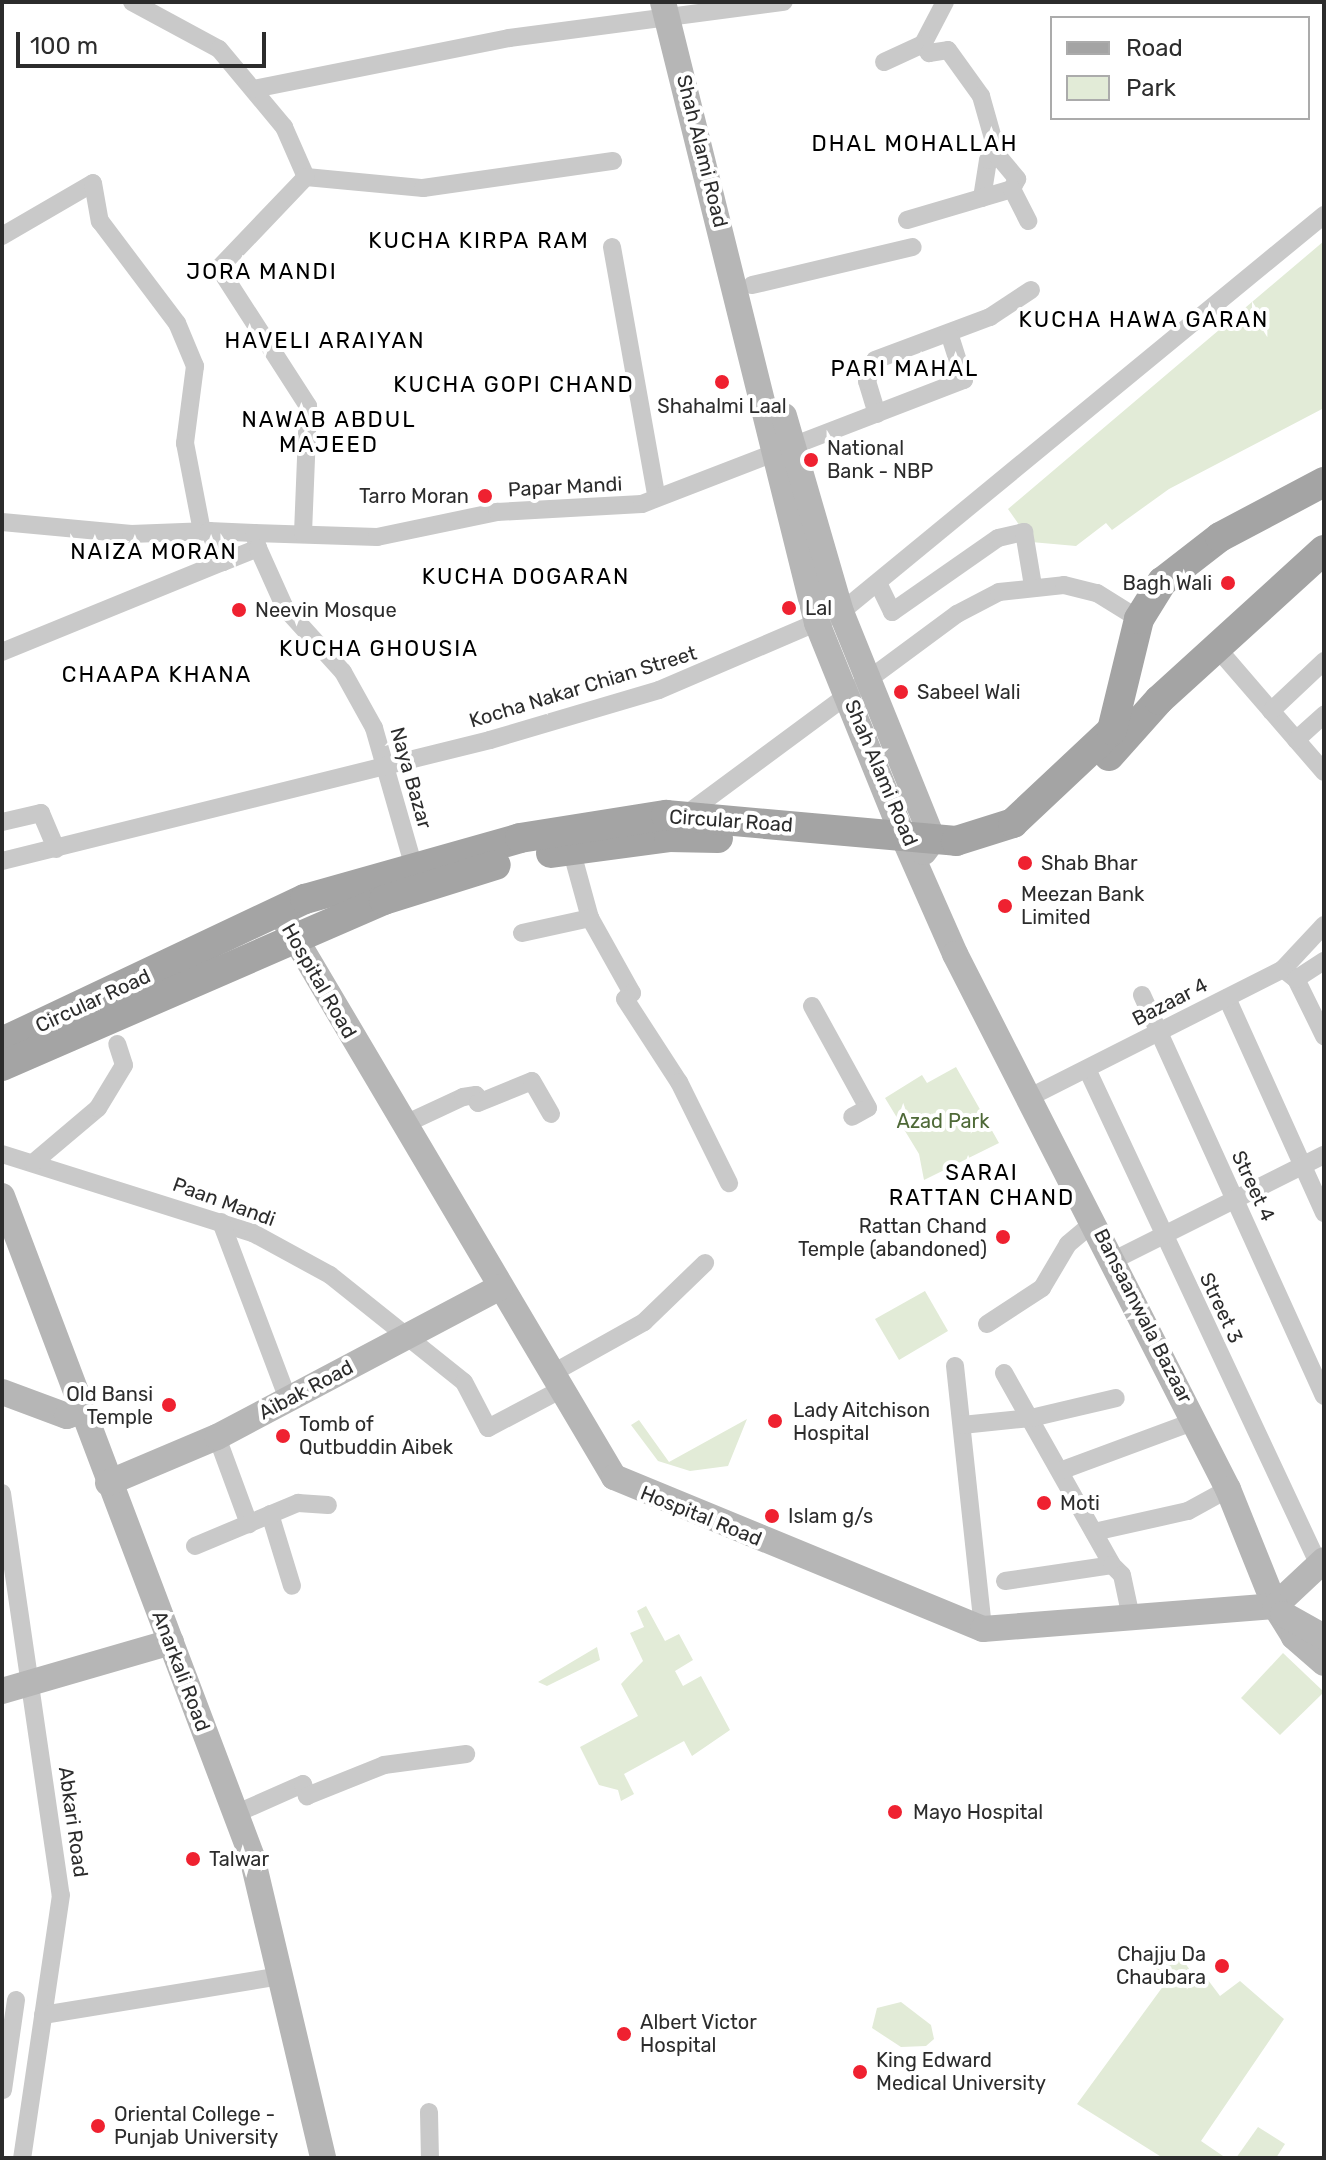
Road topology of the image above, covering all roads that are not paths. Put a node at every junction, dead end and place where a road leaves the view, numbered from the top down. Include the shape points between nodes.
1 (132, 2) edge
2 (784, 2) edge
3 (945, 2) edge
4 (162, 9) edge
5 (674, 11) edge
6 (923, 44) junction
7 (884, 62) dead end
8 (254, 89) junction
9 (998, 156) junction
10 (613, 161) dead end
11 (306, 177) junction
12 (1012, 189) junction
13 (982, 198) junction
14 (1324, 215) edge
15 (907, 220) dead end
16 (1028, 221) dead end
17 (2, 236) edge
18 (612, 247) dead end
19 (913, 247) dead end
20 (752, 285) junction
21 (1031, 290) dead end
22 (949, 333) junction
23 (877, 414) junction
24 (783, 447) junction
25 (1324, 482) edge
26 (656, 495) junction
27 (2, 522) edge
28 (206, 531) junction
29 (303, 533) junction
30 (256, 540) junction
31 (1324, 550) edge
32 (223, 562) junction
33 (879, 585) junction
34 (1033, 586) junction
35 (829, 618) junction
36 (1139, 619) junction
37 (1217, 648) junction
38 (2, 652) edge
39 (1324, 661) edge
40 (1125, 681) junction
41 (857, 689) junction
42 (1159, 700) junction
43 (1271, 711) junction
44 (1324, 715) edge
45 (1296, 740) junction
46 (387, 771) junction
47 (1324, 772) edge
48 (684, 816) junction
49 (2, 822) edge
50 (918, 845) junction
51 (56, 849) junction
52 (571, 849) junction
53 (2, 861) edge
54 (413, 864) junction
55 (335, 889) junction
56 (279, 911) junction
57 (346, 917) junction
58 (590, 918) junction
59 (1324, 925) edge
60 (522, 933) dead end
61 (294, 939) junction
62 (1324, 961) edge
63 (1290, 974) junction
64 (1142, 995) dead end
65 (1227, 998) junction
66 (812, 1006) dead end
67 (1158, 1032) junction
68 (1324, 1036) edge
69 (2, 1042) edge
70 (117, 1044) dead end
71 (2, 1066) edge
72 (1087, 1069) junction
73 (1032, 1096) junction
74 (551, 1114) dead end
75 (852, 1117) dead end
76 (403, 1125) junction
77 (2, 1154) edge
78 (1324, 1155) edge
79 (33, 1163) junction
80 (1303, 1166) junction
81 (729, 1183) dead end
82 (2, 1196) edge
83 (1235, 1200) junction
84 (1324, 1213) edge
85 (1095, 1221) junction
86 (221, 1222) junction
87 (1162, 1235) junction
88 (1116, 1259) junction
89 (705, 1263) dead end
90 (500, 1287) junction
91 (987, 1324) dead end
92 (408, 1336) junction
93 (955, 1366) dead end
94 (1004, 1373) dead end
95 (556, 1382) junction
96 (2, 1392) edge
97 (1324, 1396) edge
98 (1116, 1398) dead end
99 (288, 1399) junction
100 (79, 1412) junction
101 (1031, 1418) junction
102 (1195, 1421) junction
103 (962, 1425) junction
104 (217, 1437) junction
105 (1060, 1471) junction
106 (108, 1483) junction
107 (1228, 1489) junction
108 (2, 1493) edge
109 (328, 1505) dead end
110 (270, 1514) junction
111 (249, 1524) junction
112 (1094, 1532) junction
113 (195, 1546) dead end
114 (1322, 1562) edge
115 (1112, 1565) junction
116 (1005, 1581) dead end
117 (292, 1586) dead end
118 (1279, 1610) junction
119 (1130, 1613) junction
120 (983, 1629) junction
121 (1324, 1637) edge
122 (171, 1642) junction
123 (1324, 1663) edge
124 (30, 1682) junction
125 (2, 1691) edge
126 (466, 1754) dead end
127 (235, 1814) junction
128 (280, 1976) junction
129 (9, 1999) edge
130 (44, 2010) junction
131 (3, 2090) edge
132 (32, 2094) junction
133 (429, 2112) dead end
134 (22, 2158) edge
135 (323, 2158) edge
136 (430, 2158) edge

1 - 4 street
2 - 5 street
3 - 6 street
4 - 8 street via 219,49
5 - 8 street
5 - 20 street, Shah Alami Road
5 - 24 street, Shah Alami Road
6 - 7 street
6 - 9 street via 929,53 948,50 973,84
8 - 11 street via 284,127
9 - 12 street via 1017,179
9 - 13 street via 988,160
10 - 11 street via 423,188
11 - 29 street via 219,268 308,406
12 - 13 street
12 - 16 street
13 - 15 street
14 - 33 street, Kocha Nakar Chian Street
17 - 28 street via 93,183 100,221 177,323 195,366 185,443
18 - 26 street
19 - 20 street
20 - 24 street, Shah Alami Road
21 - 22 street
22 - 23 street via 875,360 867,381
22 - 23 street, Papar Mandi via 964,380
23 - 24 street, Papar Mandi
24 - 26 street, Papar Mandi
24 - 35 street, Shah Alami Road
25 - 36 main road, Circular Road via 1176,568
26 - 29 street, Papar Mandi via 642,504 497,512 377,537
27 - 28 street, Papar Mandi via 131,534
28 - 30 street, Papar Mandi
28 - 32 street
29 - 30 street, Papar Mandi
30 - 32 street
30 - 46 street, Naya Bazar via 285,608 343,672
31 - 37 main road, Circular Road
32 - 38 street
33 - 34 street via 892,612 998,538 1024,532
33 - 35 street, Kocha Nakar Chian Street
34 - 36 street via 1097,593
34 - 41 street via 999,592 957,614
35 - 41 street, Shah Alami Road
35 - 46 street, Kocha Nakar Chian Street via 659,690
36 - 40 main road, Circular Road
37 - 42 main road, Circular Road
37 - 43 street
39 - 43 street
40 - 42 main road
40 - 50 main road, Circular Road via 1112,730 1053,791 1013,823 956,841
41 - 48 street
41 - 50 street, Shah Alami Road
42 - 50 main road, Circular Road via 1086,781 1015,839 955,859
43 - 45 street
44 - 45 street
45 - 47 street
46 - 51 street, Kocha Nakar Chian Street
46 - 54 street, Naya Bazar
48 - 50 main road, Circular Road
48 - 54 main road, Circular Road via 605,822
49 - 51 street via 41,813
50 - 52 main road, Circular Road via 696,836
50 - 73 street, Bansaanwala Bazaar via 955,954
51 - 53 street, Kocha Nakar Chian Street
52 - 57 main road, Circular Road via 445,878
52 - 58 street
54 - 55 main road, Circular Road
55 - 56 main road, Circular Road
55 - 57 main road
56 - 61 street, Hospital Road
56 - 69 main road, Circular Road
57 - 61 main road, Circular Road
58 - 60 street
58 - 81 street via 632,993 625,999 679,1082
59 - 63 street
61 - 71 main road, Circular Road
61 - 76 street, Hospital Road
62 - 63 street, Bazaar 4
63 - 65 street, Bazaar 4
63 - 68 street
64 - 67 street, Street 4
65 - 67 street, Bazaar 4
65 - 80 street
66 - 75 street via 868,1108
67 - 72 street, Bazaar 4
67 - 83 street, Street 4
70 - 79 street via 124,1065 98,1108
72 - 73 street, Bazaar 4
72 - 87 street, Street 3
73 - 85 street, Bansaanwala Bazaar
74 - 76 street via 532,1081 478,1103 476,1095 463,1097
76 - 90 street, Hospital Road
77 - 79 street, Paan Mandi
78 - 80 street
79 - 86 street, Paan Mandi
80 - 83 street
80 - 84 street
82 - 100 street, Anarkali Road
83 - 87 street
83 - 97 street, Street 4
85 - 88 street, Bansaanwala Bazaar
85 - 91 street via 1068,1244 1042,1288
86 - 92 street, Paan Mandi via 330,1275
86 - 99 street
87 - 88 street
87 - 114 street, Street 3
88 - 102 street, Bansaanwala Bazaar
89 - 95 street via 644,1322
90 - 92 street, Aibak Road
90 - 95 street, Hospital Road
92 - 95 street, Paan Mandi via 464,1382 488,1428
92 - 99 street, Aibak Road
93 - 103 street
94 - 101 street
95 - 120 street, Hospital Road via 614,1477
96 - 100 street via 67,1416
98 - 101 street
99 - 104 street, Aibak Road
100 - 106 street, Anarkali Road
101 - 103 street
101 - 105 street
102 - 105 street
102 - 107 street, Bansaanwala Bazaar
103 - 120 street
104 - 106 street, Aibak Road
104 - 111 street
105 - 112 street
106 - 122 street, Anarkali Road
107 - 112 street via 1188,1511
107 - 118 street, Bansaanwala Bazaar
108 - 124 street, Abkari Road
109 - 110 street via 298,1503
110 - 111 street
110 - 117 street
111 - 113 street
112 - 115 street
114 - 118 street
115 - 116 street
115 - 119 street via 1122,1575
118 - 119 street, Hospital Road
118 - 121 street
118 - 123 street via 1294,1637
119 - 120 street, Hospital Road
122 - 124 street
122 - 127 street, Anarkali Road
124 - 125 street
124 - 130 street, Abkari Road via 61,1895
126 - 127 street via 384,1765 307,1796 303,1784
127 - 128 street, Anarkali Road
128 - 130 street
128 - 135 street, Anarkali Road
129 - 130 street
129 - 131 street
130 - 132 street, Abkari Road
131 - 132 street
132 - 134 street, Abkari Road
133 - 136 street

